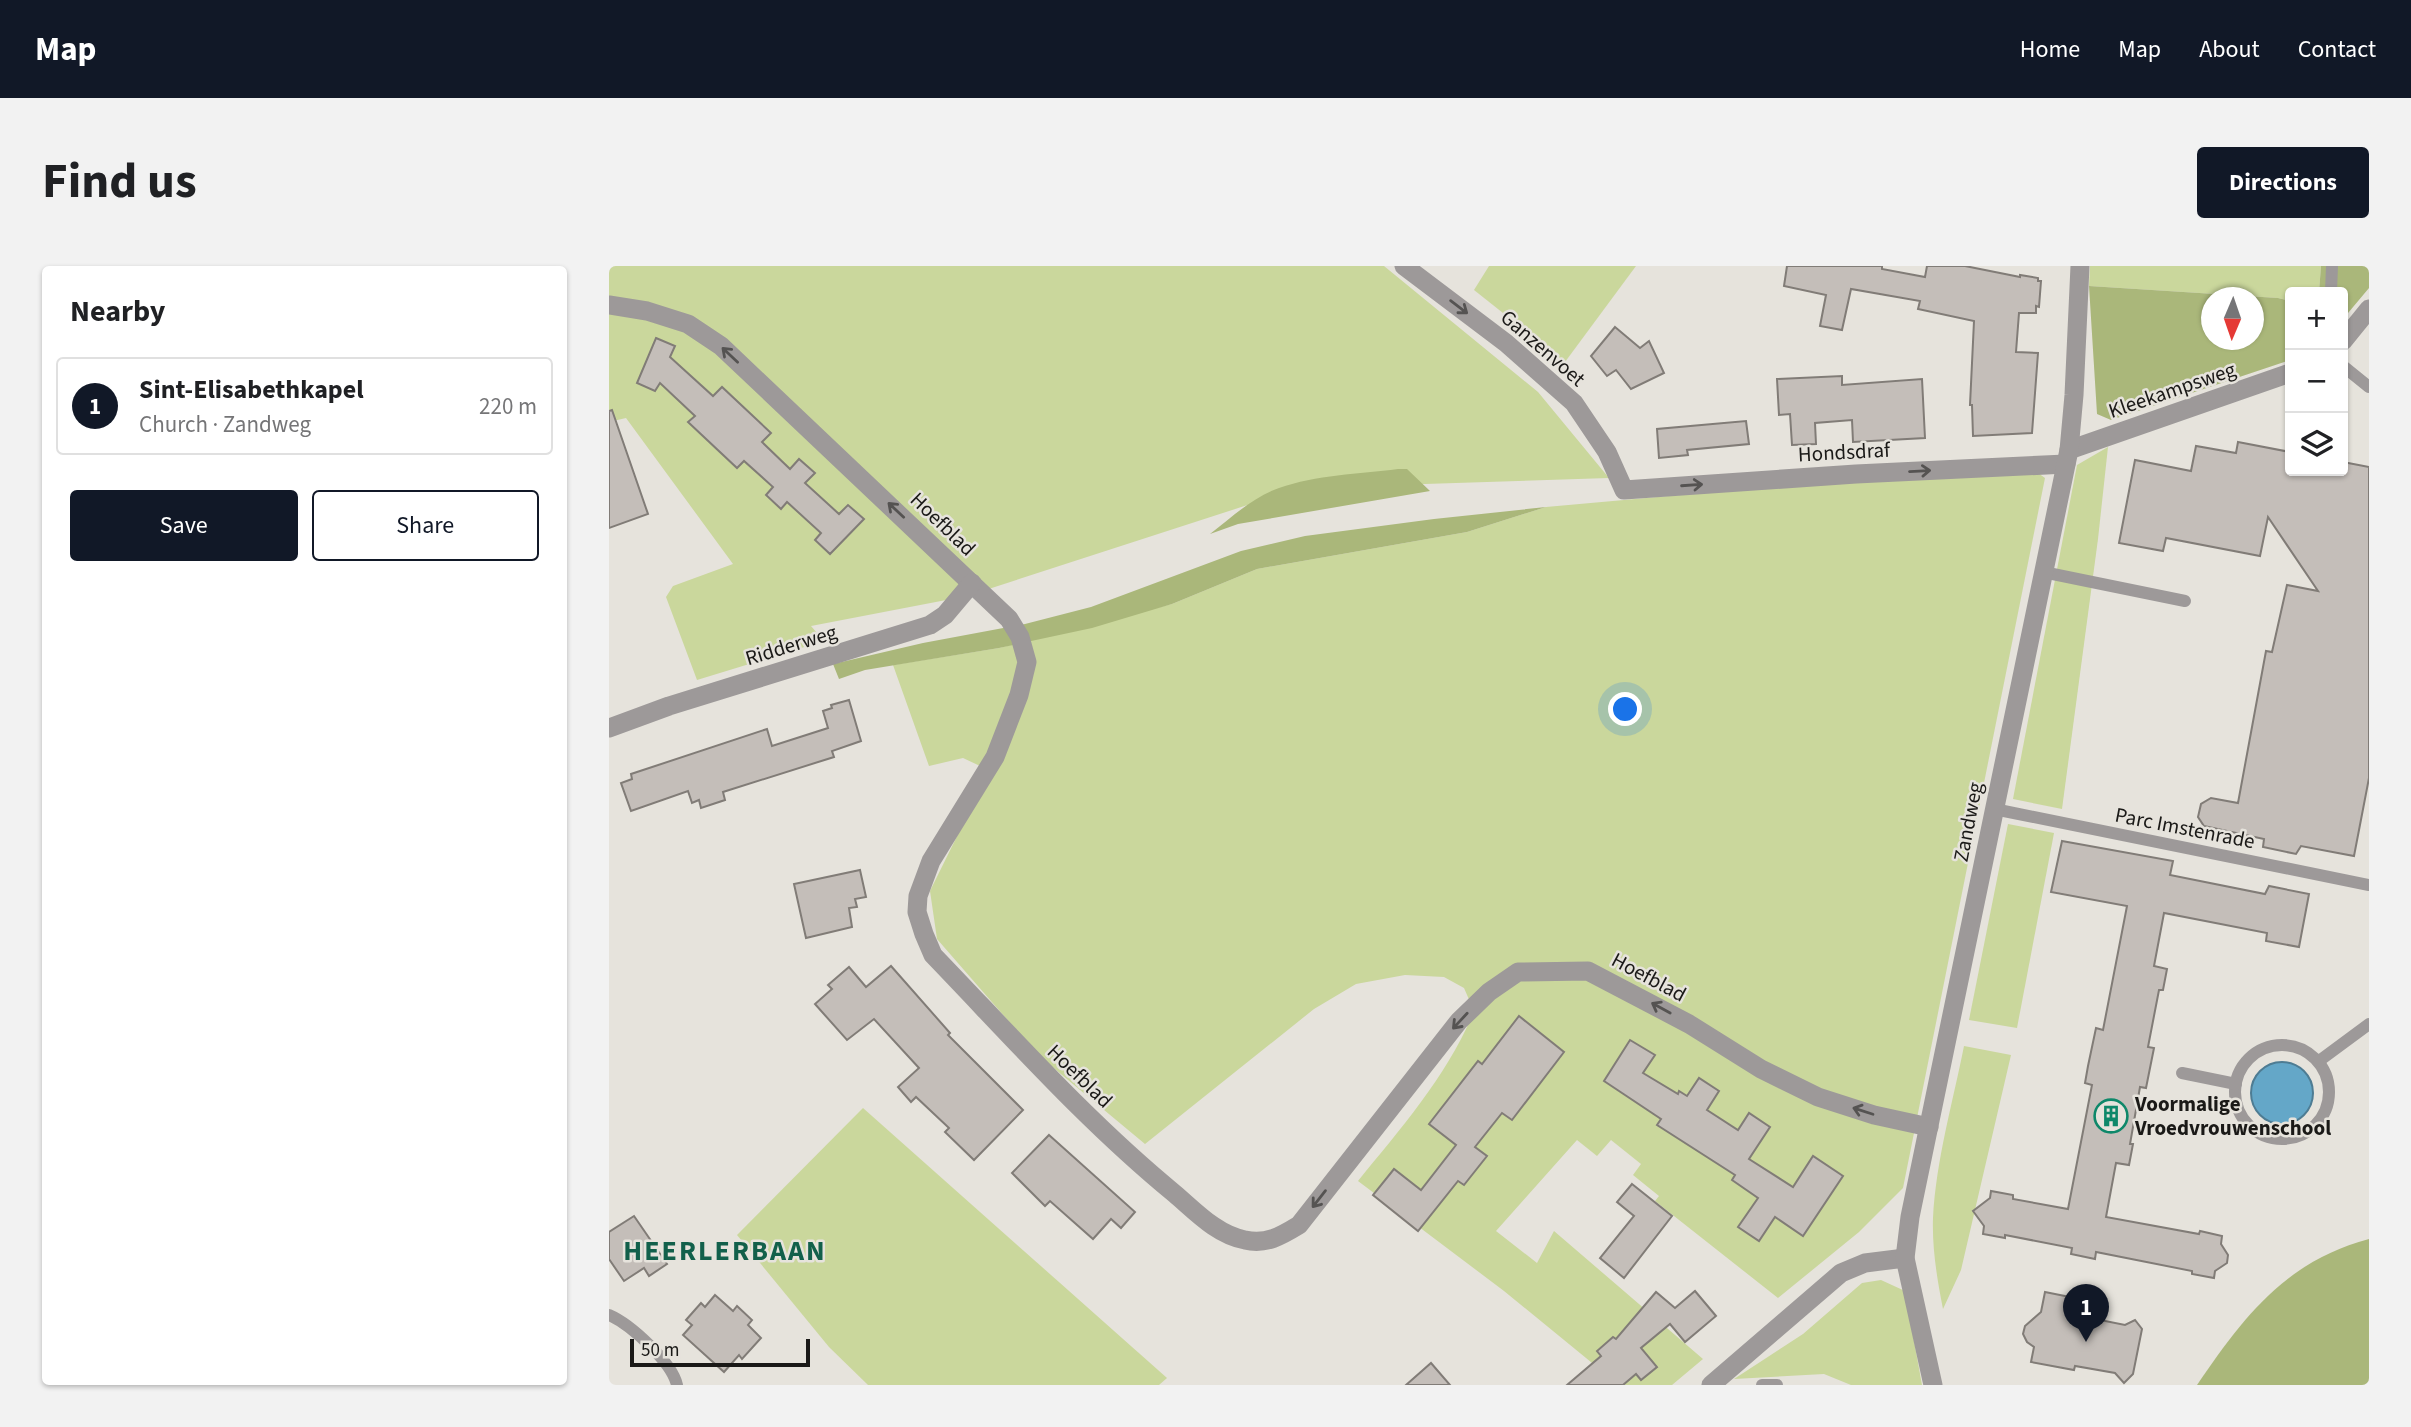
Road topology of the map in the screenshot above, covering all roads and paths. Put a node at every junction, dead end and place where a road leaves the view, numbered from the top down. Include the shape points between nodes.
1 (1404, 266) edge
2 (2080, 266) edge
3 (2332, 266) edge
4 (2331, 287) edge
5 (609, 305) edge
6 (2369, 309) edge
7 (2348, 335) edge
8 (2348, 370) edge
9 (2285, 375) edge
10 (2369, 387) edge
11 (2067, 457) junction
12 (1624, 490) joint
13 (2043, 572) junction
14 (972, 583) junction
15 (2185, 601) dead end
16 (609, 728) edge
17 (1994, 809) junction
18 (2369, 885) edge
19 (2369, 1024) edge
20 (2319, 1061) junction
21 (2182, 1073) dead end
22 (2236, 1084) junction
23 (1929, 1126) junction
24 (1905, 1258) junction
25 (609, 1315) edge
26 (677, 1385) edge
27 (1711, 1385) edge
28 (1762, 1385) edge
29 (1777, 1385) edge
30 (1933, 1385) edge

1 -> 12 street, Ganzenvoet via 1506,343 1574,403 1607,452
2 - 11 street, Zandweg
3 - 4 lane
14 -> 5 street, Hoefblad via 721,346 688,324
6 - 7 street
8 - 10 lane
9 - 11 street, Kleekampsweg
12 -> 11 street, Hondsdraf
11 - 13 street, Zandweg
13 - 15 lane
13 - 17 street, Zandweg
14 - 16 street, Ridderweg via 945,615 930,625
23 -> 14 street, Hoefblad via 1818,1097 1588,971 1518,972 1459,1021 1299,1224 1282,1236 1260,1242 1226,1234 1075,1105 933,954 924,934 918,912 922,880 995,757 1009,727 1027,662 1009,619
17 - 18 lane, Parc Imstenrade
17 - 23 street, Zandweg
19 - 20 lane
20 - 22 lane via 2293,1046 2263,1049 2245,1063
20 - 22 lane via 2327,1074 2328,1105 2316,1125 2295,1138 2264,1136 2251,1127 2235,1100
21 - 22 lane
23 - 24 street, Zandweg
24 - 27 street via 1865,1263 1841,1273
24 - 30 street, Zandweg
25 - 26 lane via 626,1324 669,1367
28 - 29 lane

